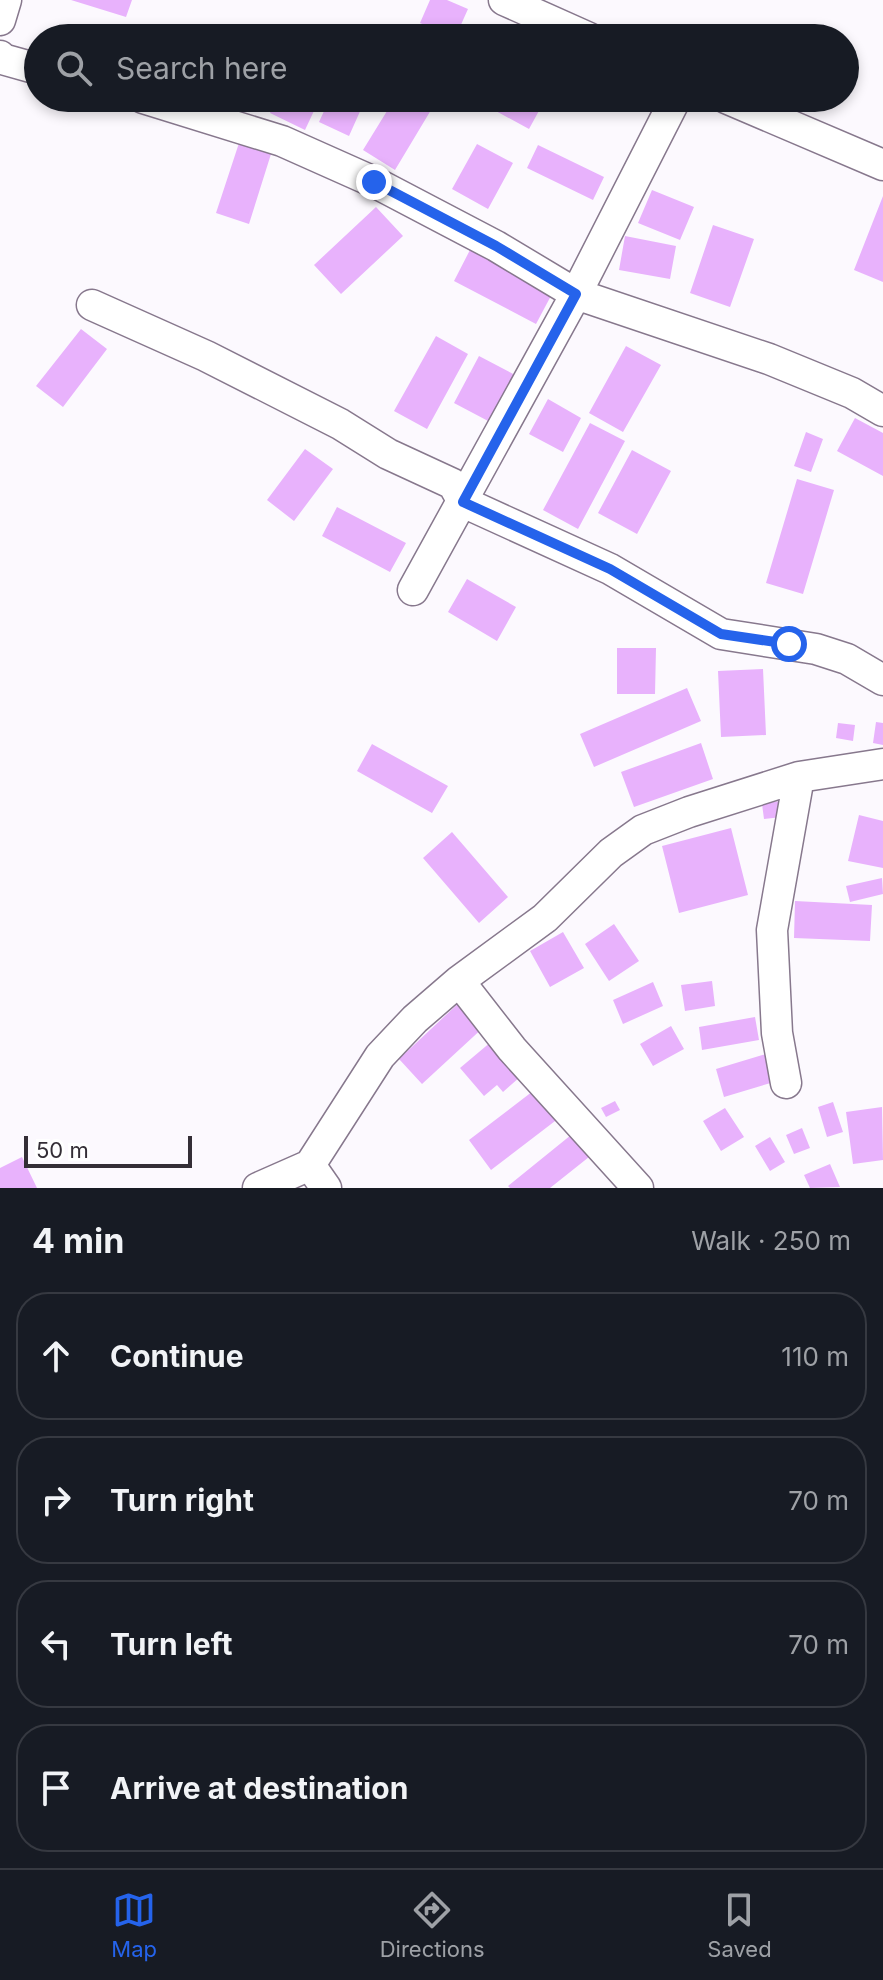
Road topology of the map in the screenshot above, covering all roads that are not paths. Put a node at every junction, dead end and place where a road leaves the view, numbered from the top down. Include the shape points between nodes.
1 (6, 0) edge
2 (504, 0) edge
3 (0, 20) edge
4 (558, 24) edge
5 (0, 56) edge
6 (24, 65) edge
7 (188, 112) edge
8 (669, 112) edge
9 (759, 112) edge
10 (883, 165) edge
11 (576, 294) junction
12 (92, 305) dead end
13 (883, 411) edge
14 (463, 502) junction
15 (413, 590) dead end
16 (883, 680) edge
17 (883, 764) edge
18 (799, 777) junction
19 (459, 981) junction
20 (786, 1083) dead end
21 (318, 1177) edge
22 (258, 1188) edge
23 (638, 1188) edge

1 - 3 street
2 - 4 street
5 - 6 street
7 - 11 street via 282,141 374,182
8 - 11 street
9 - 10 street
11 - 13 street via 769,359
11 - 14 street
12 - 14 street via 206,356 453,484
14 - 15 street
14 - 16 street via 610,569 721,634 816,649
17 - 18 street
18 - 19 street via 643,830 611,853 545,918
18 - 20 street via 772,930 777,1033
19 - 21 street via 380,1056
19 - 23 street via 512,1049
21 - 22 street

